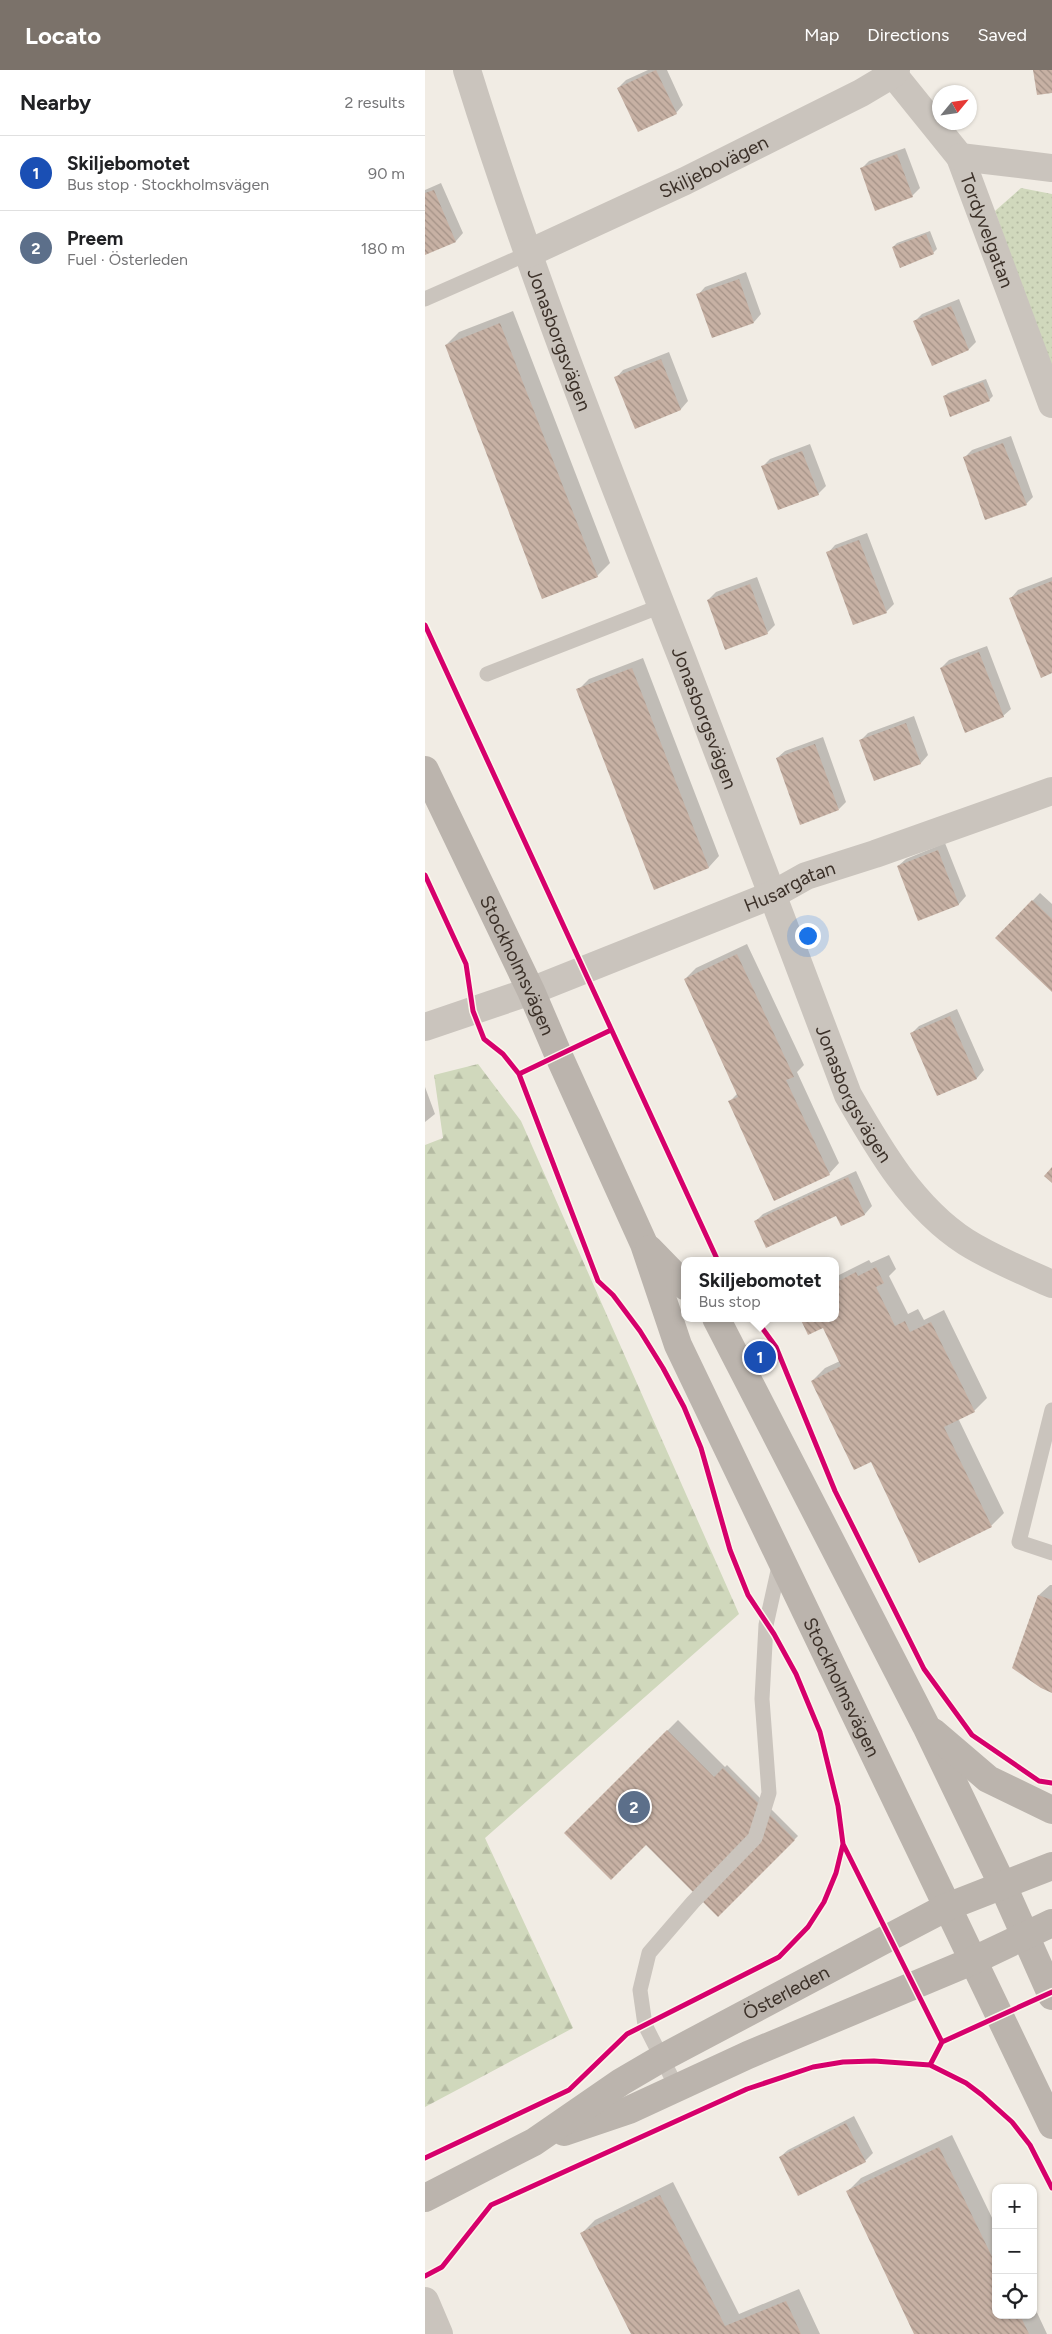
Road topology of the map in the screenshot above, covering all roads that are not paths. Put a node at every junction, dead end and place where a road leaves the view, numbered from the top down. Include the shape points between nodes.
1 (467, 70) edge
2 (894, 72) edge
3 (960, 157) junction
4 (1052, 168) edge
5 (527, 254) junction
6 (425, 299) edge
7 (1052, 404) edge
8 (661, 606) junction
9 (487, 674) dead end
10 (425, 770) edge
11 (1052, 790) edge
12 (772, 895) junction
13 (531, 991) junction
14 (425, 1028) edge
15 (644, 1244) junction
16 (681, 1282) edge
17 (1052, 1284) edge
18 (717, 1322) edge
19 (1052, 1410) edge
20 (1052, 1553) edge
21 (781, 1560) junction
22 (926, 1726) junction
23 (1052, 1810) edge
24 (1052, 1866) edge
25 (1003, 1886) junction
26 (947, 1907) junction
27 (1052, 1923) edge
28 (1026, 1936) junction
29 (972, 1961) junction
30 (1052, 1996) edge
31 (662, 2058) junction
32 (677, 2088) junction
33 (1052, 2125) edge
34 (534, 2142) junction
35 (425, 2198) edge
36 (425, 2301) edge
37 (439, 2334) edge

1 - 5 street, Jonasborgsvägen
2 - 3 street, Tordyvelgatan
2 - 5 street, Skiljebovägen via 861,93 685,181
3 - 4 street
3 - 7 street, Tordyvelgatan
5 - 6 lane
5 - 8 street, Jonasborgsvägen
8 - 9 lane
8 - 12 street, Jonasborgsvägen
10 - 13 main road, Stockholmsvägen
11 - 12 street, Husargatan via 806,876
12 - 13 street, Husargatan
12 - 17 street, Jonasborgsvägen via 849,1095 873,1139 901,1178 926,1209 966,1242
13 - 14 street, Husargatan
13 - 15 main road, Stockholmsvägen
15 - 16 main road, Stockholmsvägen
15 - 21 main road, Stockholmsvägen via 678,1345
18 - 22 main road
19 - 20 lane via 1019,1542
21 - 26 main road, Stockholmsvägen
21 - 31 lane via 766,1625 762,1699 769,1793 755,1838 649,1953 640,1990 645,2025
22 - 23 main road via 988,1779
22 - 25 main road
24 - 25 main road, Österleden
25 - 26 main road, Österleden
25 - 28 main road
26 - 29 main road, Stockholmsvägen
26 - 31 main road, Österleden
27 - 28 main road, Österleden
28 - 29 main road, Österleden
28 - 30 main road
29 - 32 main road, Österleden
29 - 33 main road, Stockholmsvägen
31 - 32 lane
31 - 34 main road, Österleden
32 - 34 main road, Österleden via 629,2110
34 - 35 main road, Österleden
36 - 37 street

